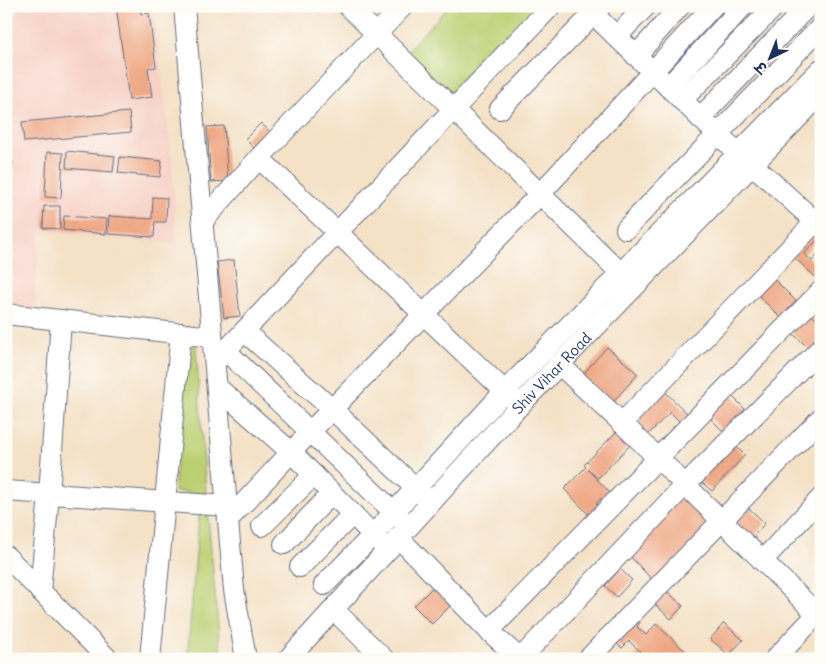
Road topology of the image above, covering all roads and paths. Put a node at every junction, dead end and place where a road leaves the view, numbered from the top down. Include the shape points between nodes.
1 (184, 6) edge
2 (348, 6) edge
3 (403, 6) edge
4 (551, 6) edge
5 (646, 6) edge
6 (680, 6) edge
7 (713, 6) edge
8 (743, 6) edge
9 (776, 6) edge
10 (808, 6) edge
11 (593, 9) edge
12 (821, 27) edge
13 (377, 34) junction
14 (616, 37) junction
15 (636, 56) junction
16 (821, 69) edge
17 (653, 73) junction
18 (675, 94) junction
19 (821, 94) edge
20 (500, 109) dead end
21 (454, 110) junction
22 (700, 118) junction
23 (717, 134) junction
24 (259, 158) junction
25 (746, 159) junction
26 (540, 194) junction
27 (203, 221) junction
28 (819, 221) edge
29 (626, 229) dead end
30 (337, 234) junction
31 (628, 280) junction
32 (821, 291) edge
33 (6, 314) edge
34 (424, 315) junction
35 (61, 320) junction
36 (244, 331) junction
37 (181, 333) junction
38 (821, 348) edge
39 (217, 350) junction
40 (559, 364) junction
41 (217, 387) junction
42 (513, 398) junction
43 (332, 410) junction
44 (821, 418) edge
45 (622, 423) junction
46 (310, 432) junction
47 (291, 452) junction
48 (658, 459) junction
49 (314, 475) junction
50 (685, 485) junction
51 (6, 491) edge
52 (332, 493) junction
53 (49, 495) junction
54 (423, 495) junction
55 (821, 498) edge
56 (166, 502) junction
57 (228, 513) junction
58 (352, 514) junction
59 (721, 521) junction
60 (262, 526) dead end
61 (392, 532) junction
62 (284, 544) dead end
63 (6, 556) edge
64 (762, 560) junction
65 (300, 567) dead end
66 (324, 585) dead end
67 (40, 591) junction
68 (333, 610) junction
69 (819, 612) edge
70 (489, 630) junction
71 (108, 659) edge
72 (150, 659) edge
73 (246, 659) edge
74 (288, 659) edge
75 (384, 659) edge
76 (520, 659) edge
77 (588, 659) edge
78 (775, 659) edge

1 - 27 street
2 - 13 street
3 - 13 street
4 - 21 street
5 - 14 street
6 - 15 street
7 - 17 street
8 - 18 street
9 - 18 street
10 - 22 street
11 - 14 street
11 - 20 street
12 - 23 street
13 - 21 street
13 - 24 street
14 - 15 street
15 - 17 street
16 - 25 street
17 - 18 street
17 - 26 street
18 - 22 street
19 - 25 street, Shiv Vihar Road
21 - 26 street
21 - 30 street
22 - 23 street
23 - 25 street
23 - 29 street
24 - 27 street
24 - 30 street
25 - 28 street
25 - 31 street, Shiv Vihar Road
26 - 31 street
26 - 34 street
27 - 39 street
28 - 45 street
30 - 34 street
30 - 36 street
31 - 40 street, Shiv Vihar Road
31 - 42 street
32 - 48 street
33 - 35 street
34 - 42 street
34 - 43 street
35 - 37 street
35 - 53 street
36 - 39 street
36 - 43 street
37 - 39 street
37 - 56 street
38 - 50 street
39 - 41 street
39 - 46 street
40 - 42 street, Shiv Vihar Road
40 - 45 street
41 - 47 street
41 - 57 street
42 - 54 street, Shiv Vihar Road
43 - 46 street
43 - 54 street
44 - 59 street
45 - 48 street
46 - 47 street
46 - 61 street
47 - 49 street
47 - 57 street
48 - 50 street
48 - 70 street
49 - 52 street
49 - 60 street
50 - 59 street
50 - 76 street
51 - 53 street
52 - 58 street
52 - 62 street
53 - 56 street
53 - 67 street
54 - 61 street, Shiv Vihar Road
55 - 64 street
56 - 57 street
56 - 72 street
57 - 73 street via 234,590
58 - 61 street
58 - 65 street
59 - 64 street
59 - 77 street
61 - 66 street
61 - 68 street, Shiv Vihar Road
61 - 70 street
63 - 67 street
64 - 69 street
67 - 71 street
68 - 74 street, Shiv Vihar Road
68 - 75 street
69 - 78 street
70 - 76 street

